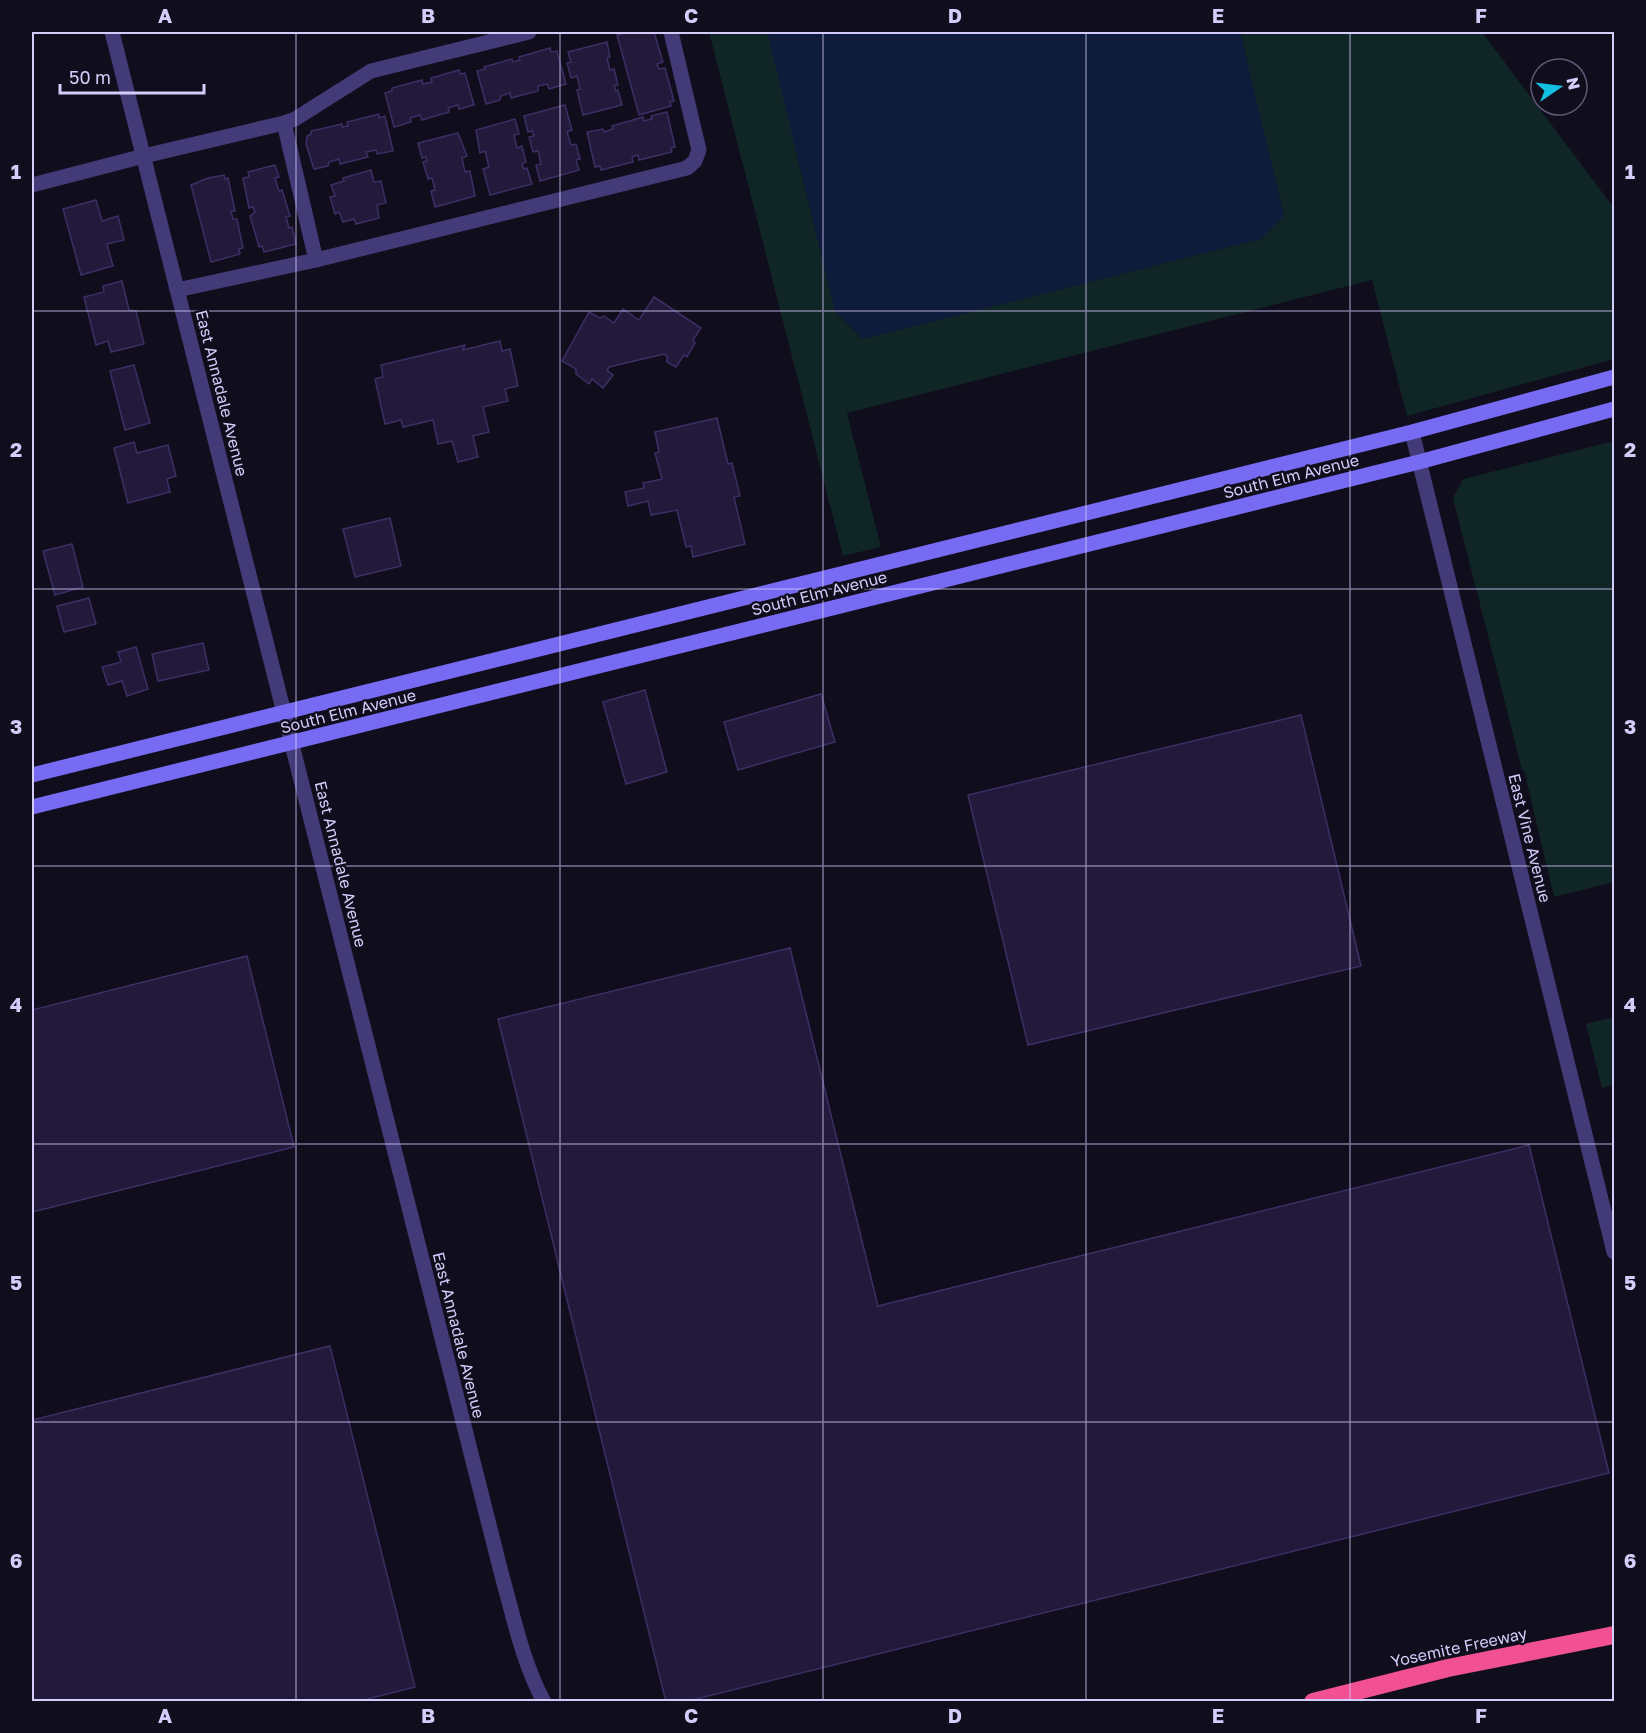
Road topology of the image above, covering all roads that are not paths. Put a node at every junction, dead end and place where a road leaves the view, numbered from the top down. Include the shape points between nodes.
1 (112, 32) edge
2 (529, 32) edge
3 (671, 32) edge
4 (284, 123) junction
5 (144, 156) junction
6 (32, 185) edge
7 (316, 260) junction
8 (177, 290) junction
9 (1614, 377) edge
10 (1614, 410) edge
11 (1412, 432) junction
12 (1419, 462) junction
13 (285, 712) junction
14 (293, 743) junction
15 (32, 775) edge
16 (32, 807) edge
17 (1614, 1252) edge
18 (1614, 1635) edge
19 (544, 1701) edge
20 (1313, 1701) edge

1 - 5 street, East Annadale Avenue
2 - 4 street via 371,71
3 - 7 street via 699,150 687,168
4 - 5 street
4 - 7 street
5 - 6 street
5 - 8 street, East Annadale Avenue
7 - 8 street
8 - 13 street, East Annadale Avenue
9 - 11 main road, South Elm Avenue
10 - 12 main road, South Elm Avenue
11 - 12 street, East Vine Avenue
11 - 13 main road, South Elm Avenue
12 - 14 main road, South Elm Avenue
12 - 17 street, East Vine Avenue
13 - 14 street, East Annadale Avenue
13 - 15 main road, South Elm Avenue
14 - 16 main road, South Elm Avenue
14 - 19 street, East Annadale Avenue via 502,1576 523,1654
18 - 20 highway, Yosemite Freeway via 1448,1668

